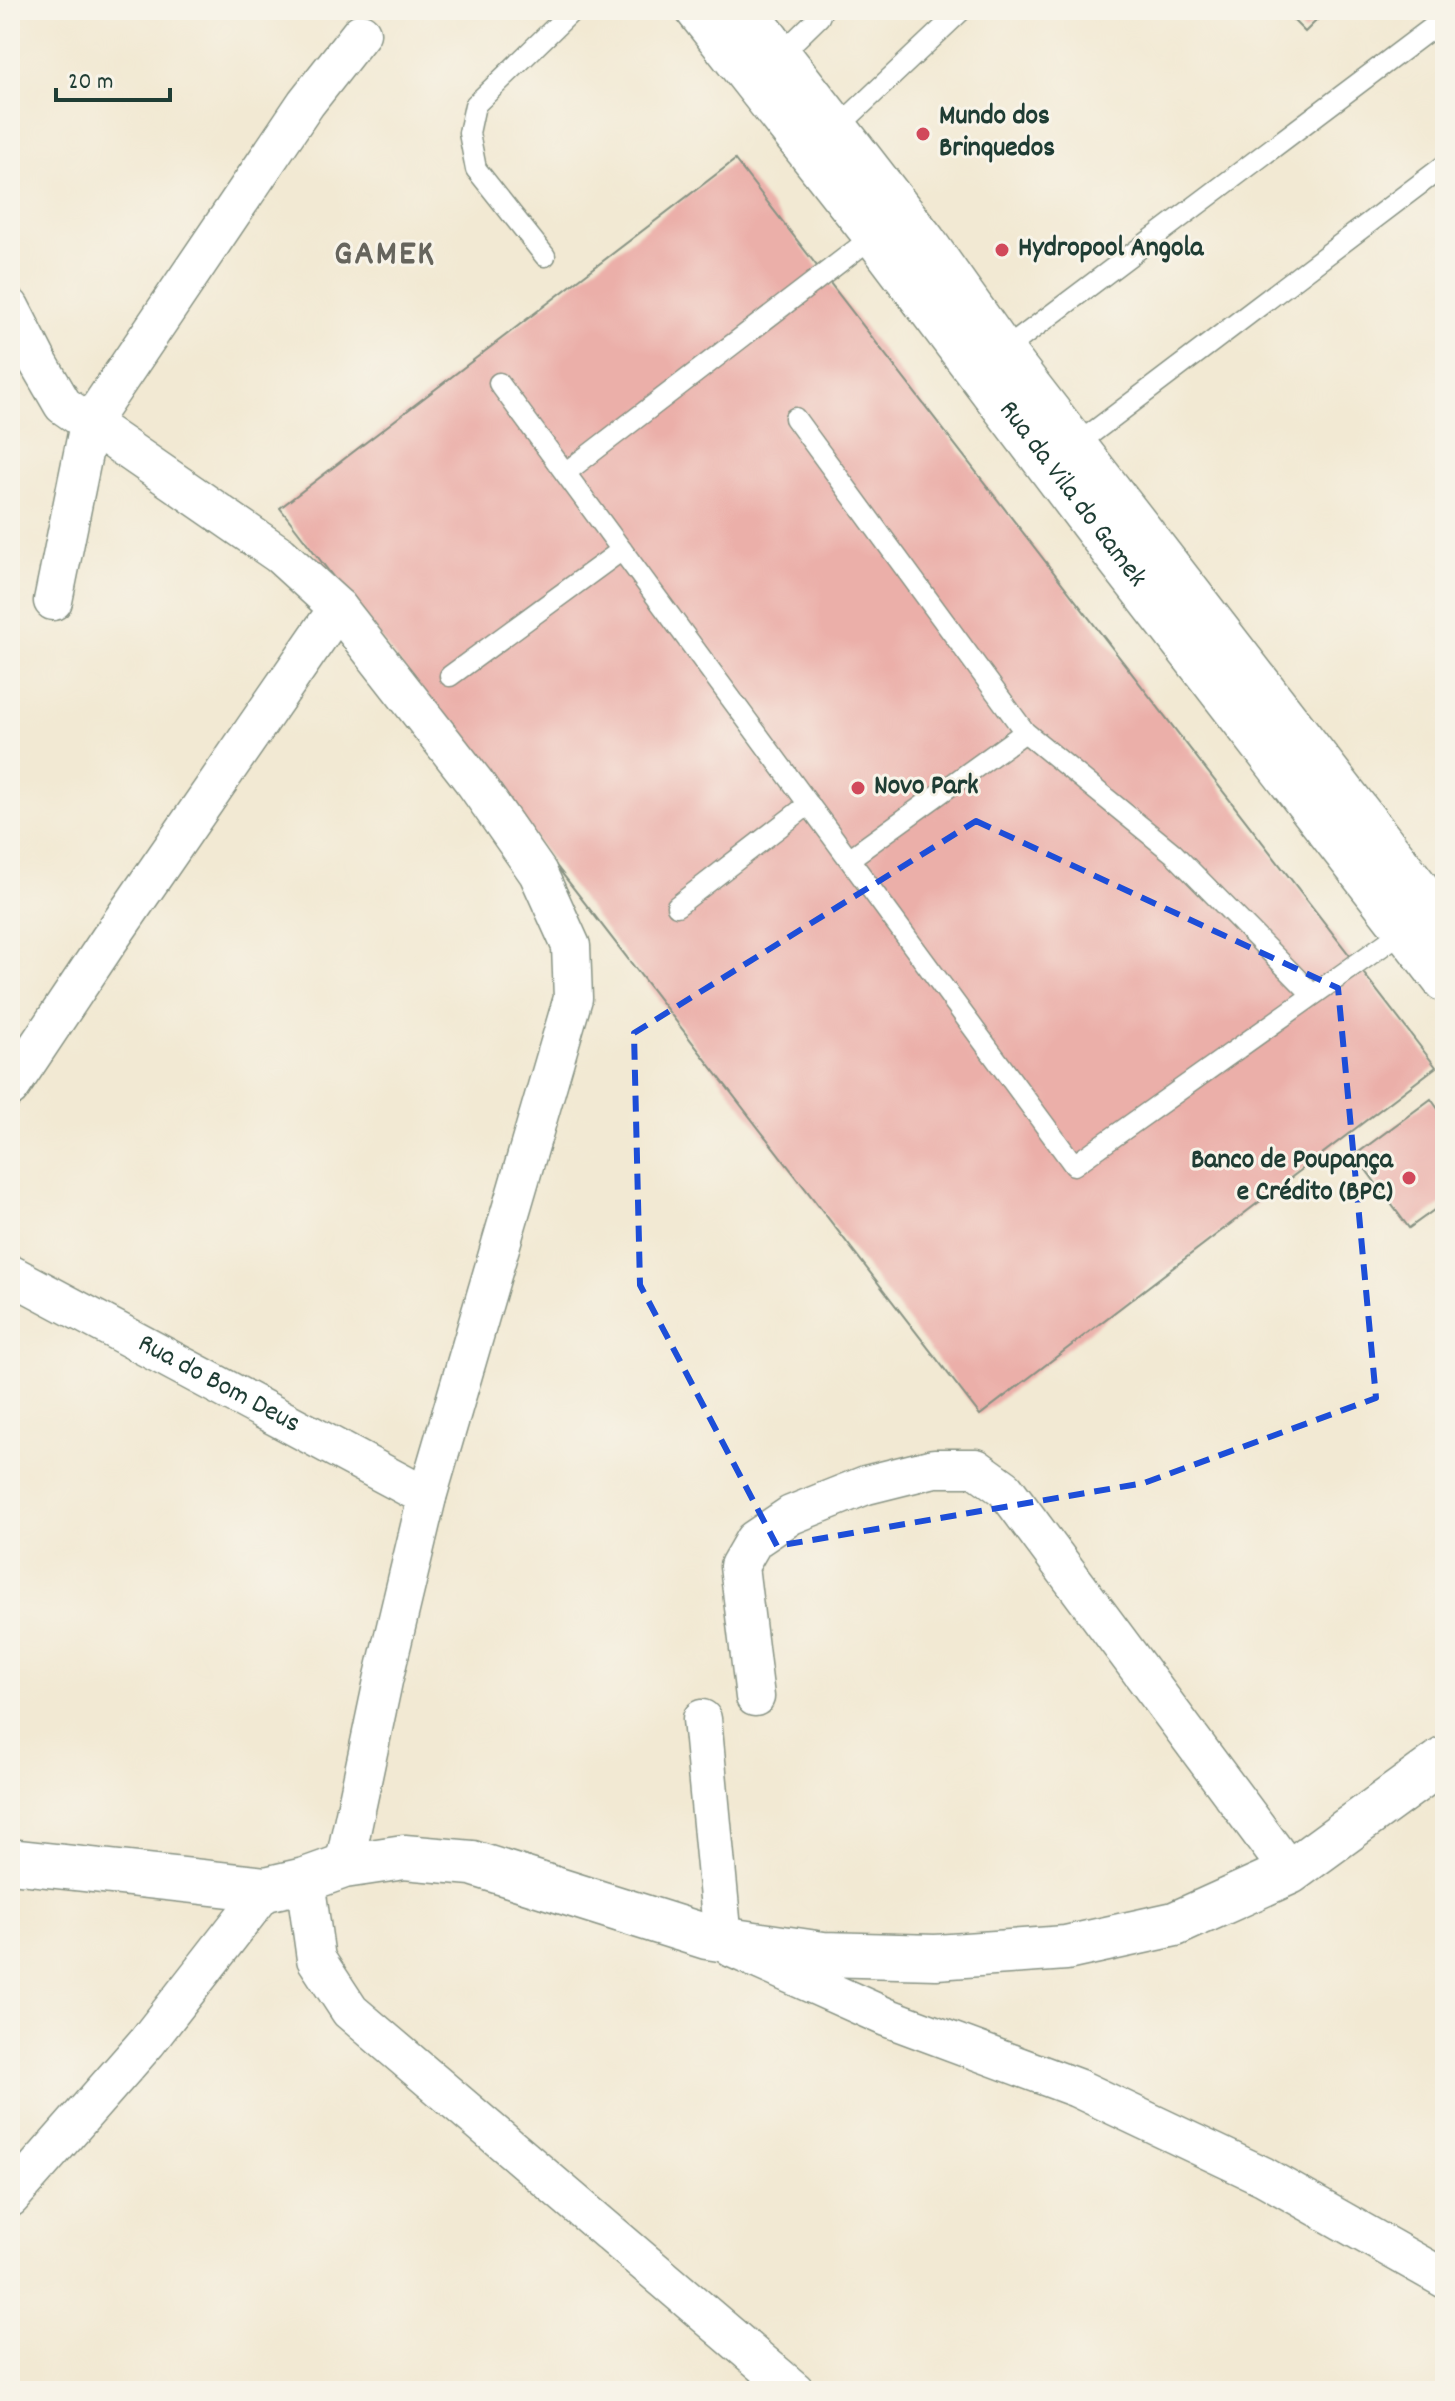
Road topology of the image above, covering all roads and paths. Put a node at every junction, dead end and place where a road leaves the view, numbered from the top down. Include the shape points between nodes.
1 (573, 10) edge
2 (698, 10) edge
3 (744, 10) edge
4 (822, 10) edge
5 (962, 10) edge
6 (1445, 18) edge
7 (361, 33) dead end
8 (779, 56) junction
9 (835, 130) junction
10 (1445, 165) edge
11 (875, 235) junction
12 (545, 256) dead end
13 (10, 307) edge
14 (1002, 352) junction
15 (499, 383) dead end
16 (795, 418) dead end
17 (89, 424) junction
18 (1076, 445) junction
19 (565, 473) junction
20 (622, 550) junction
21 (53, 601) dead end
22 (338, 608) junction
23 (450, 676) dead end
24 (1025, 732) junction
25 (809, 804) junction
26 (849, 859) junction
27 (677, 906) dead end
28 (1426, 927) edge
29 (1445, 980) edge
30 (1313, 995) junction
31 (10, 1088) edge
32 (10, 1274) edge
33 (427, 1497) junction
34 (755, 1697) dead end
35 (702, 1719) dead end
36 (1445, 1759) edge
37 (10, 1861) edge
38 (1290, 1872) junction
39 (305, 1878) junction
40 (715, 1938) junction
41 (10, 2198) edge
42 (1445, 2279) edge
43 (795, 2391) edge

1 - 12 lane via 475,105 469,133 476,169
2 - 11 main road, Rua da Vila do Gamek
3 - 8 main road, Rua da Vila do Gamek
4 - 8 lane
5 - 9 lane
6 - 14 lane
7 - 17 street via 306,103
8 - 9 main road, Rua da Vila do Gamek
9 - 14 main road, Rua da Vila do Gamek
10 - 18 lane
11 - 19 lane
11 - 28 main road, Rua da Vila do Gamek via 1124,564
13 - 17 street via 63,405
14 - 18 main road, Rua da Vila do Gamek
15 - 19 lane
16 - 24 lane
17 - 21 street
17 - 22 street via 280,555
18 - 28 main road, Rua da Vila do Gamek
19 - 20 lane
20 - 23 lane
20 - 25 lane
22 - 31 street
22 - 33 street via 538,873 571,946 573,998
24 - 26 lane
24 - 30 lane via 1173,853
25 - 26 lane
25 - 27 lane
26 - 30 lane via 1074,1165
28 - 29 main road, Rua da Vila do Gamek
28 - 30 lane
32 - 33 street, Rua do Bom Deus
33 - 39 street via 383,1681
34 - 38 street via 739,1566 754,1540 791,1515 866,1485 934,1468 976,1468 1005,1489
35 - 40 street
36 - 38 main road
37 - 39 main road
38 - 40 main road via 1175,1924 1066,1948 936,1957 823,1954
39 - 40 main road via 404,1857 472,1863
39 - 41 street via 147,2042
39 - 43 street via 316,1959 350,2011
40 - 42 street via 886,2017 1077,2088 1263,2176

